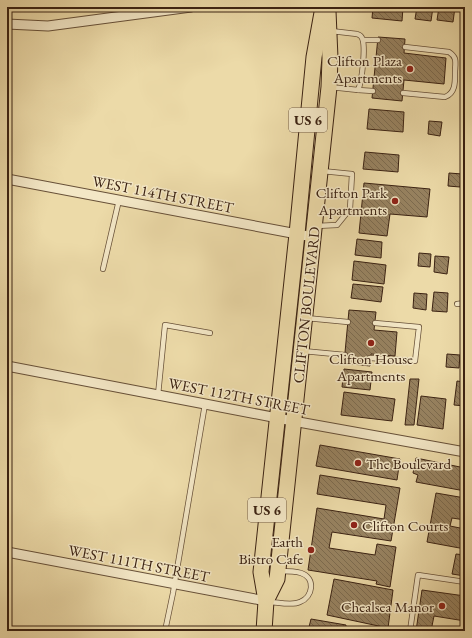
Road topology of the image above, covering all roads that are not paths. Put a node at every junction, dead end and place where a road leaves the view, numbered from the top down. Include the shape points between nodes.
1 (191, 7) edge
2 (323, 7) edge
3 (328, 7) edge
4 (7, 24) edge
5 (330, 30) junction
6 (363, 40) junction
7 (378, 40) dead end
8 (404, 47) dead end
9 (329, 86) junction
10 (358, 90) junction
11 (372, 91) dead end
12 (403, 93) dead end
13 (320, 171) junction
14 (7, 179) edge
15 (119, 200) junction
16 (314, 232) junction
17 (297, 234) junction
18 (103, 269) dead end
19 (465, 303) edge
20 (457, 304) dead end
21 (305, 318) junction
22 (348, 322) dead end
23 (375, 323) dead end
24 (210, 333) dead end
25 (301, 351) junction
26 (345, 355) dead end
27 (370, 358) dead end
28 (7, 366) edge
29 (158, 395) junction
30 (205, 404) junction
31 (277, 418) junction
32 (293, 421) junction
33 (465, 452) edge
34 (7, 552) edge
35 (278, 570) junction
36 (465, 582) edge
37 (174, 585) junction
38 (266, 601) junction
39 (165, 631) edge
40 (264, 631) edge
41 (410, 631) edge

1 - 4 street via 48,26
2 - 17 main road, CLIFTON BOULEVARD / US 6 via 314,57
3 - 5 main road, CLIFTON BOULEVARD / US 6
5 - 6 lane via 357,34
5 - 9 main road, CLIFTON BOULEVARD / US 6
6 - 7 lane
6 - 10 lane via 363,64
8 - 12 lane via 449,52 456,60 454,86 449,95 445,97
9 - 10 lane
9 - 13 main road, CLIFTON BOULEVARD / US 6
10 - 11 lane
13 - 16 main road, CLIFTON BOULEVARD / US 6
13 - 16 lane via 352,174 350,209 337,225
14 - 15 street, WEST 114TH STREET
15 - 17 street, WEST 114TH STREET
15 - 18 lane
16 - 17 street, WEST 114TH STREET
16 - 21 main road, CLIFTON BOULEVARD / US 6
17 - 31 main road, CLIFTON BOULEVARD / US 6
19 - 20 lane
21 - 22 lane
21 - 25 main road, CLIFTON BOULEVARD / US 6
23 - 27 lane via 419,327 415,362
24 - 29 lane via 165,325
25 - 26 lane
25 - 32 main road, CLIFTON BOULEVARD / US 6
28 - 29 street, WEST 112TH STREET
29 - 30 street, WEST 112TH STREET
30 - 31 street, WEST 112TH STREET
30 - 37 lane
31 - 32 street, WEST 112TH STREET
31 - 38 main road, CLIFTON BOULEVARD / US 6 via 261,572
32 - 33 street, WEST 112TH STREET
32 - 35 main road, CLIFTON BOULEVARD / US 6
34 - 37 street, WEST 111TH STREET
35 - 38 main road, CLIFTON BOULEVARD / US 6 via 277,579
35 - 38 lane via 307,576 311,592 299,603
36 - 41 lane via 418,575
37 - 38 street, WEST 111TH STREET
37 - 39 lane
38 - 40 main road, CLIFTON BOULEVARD / US 6

